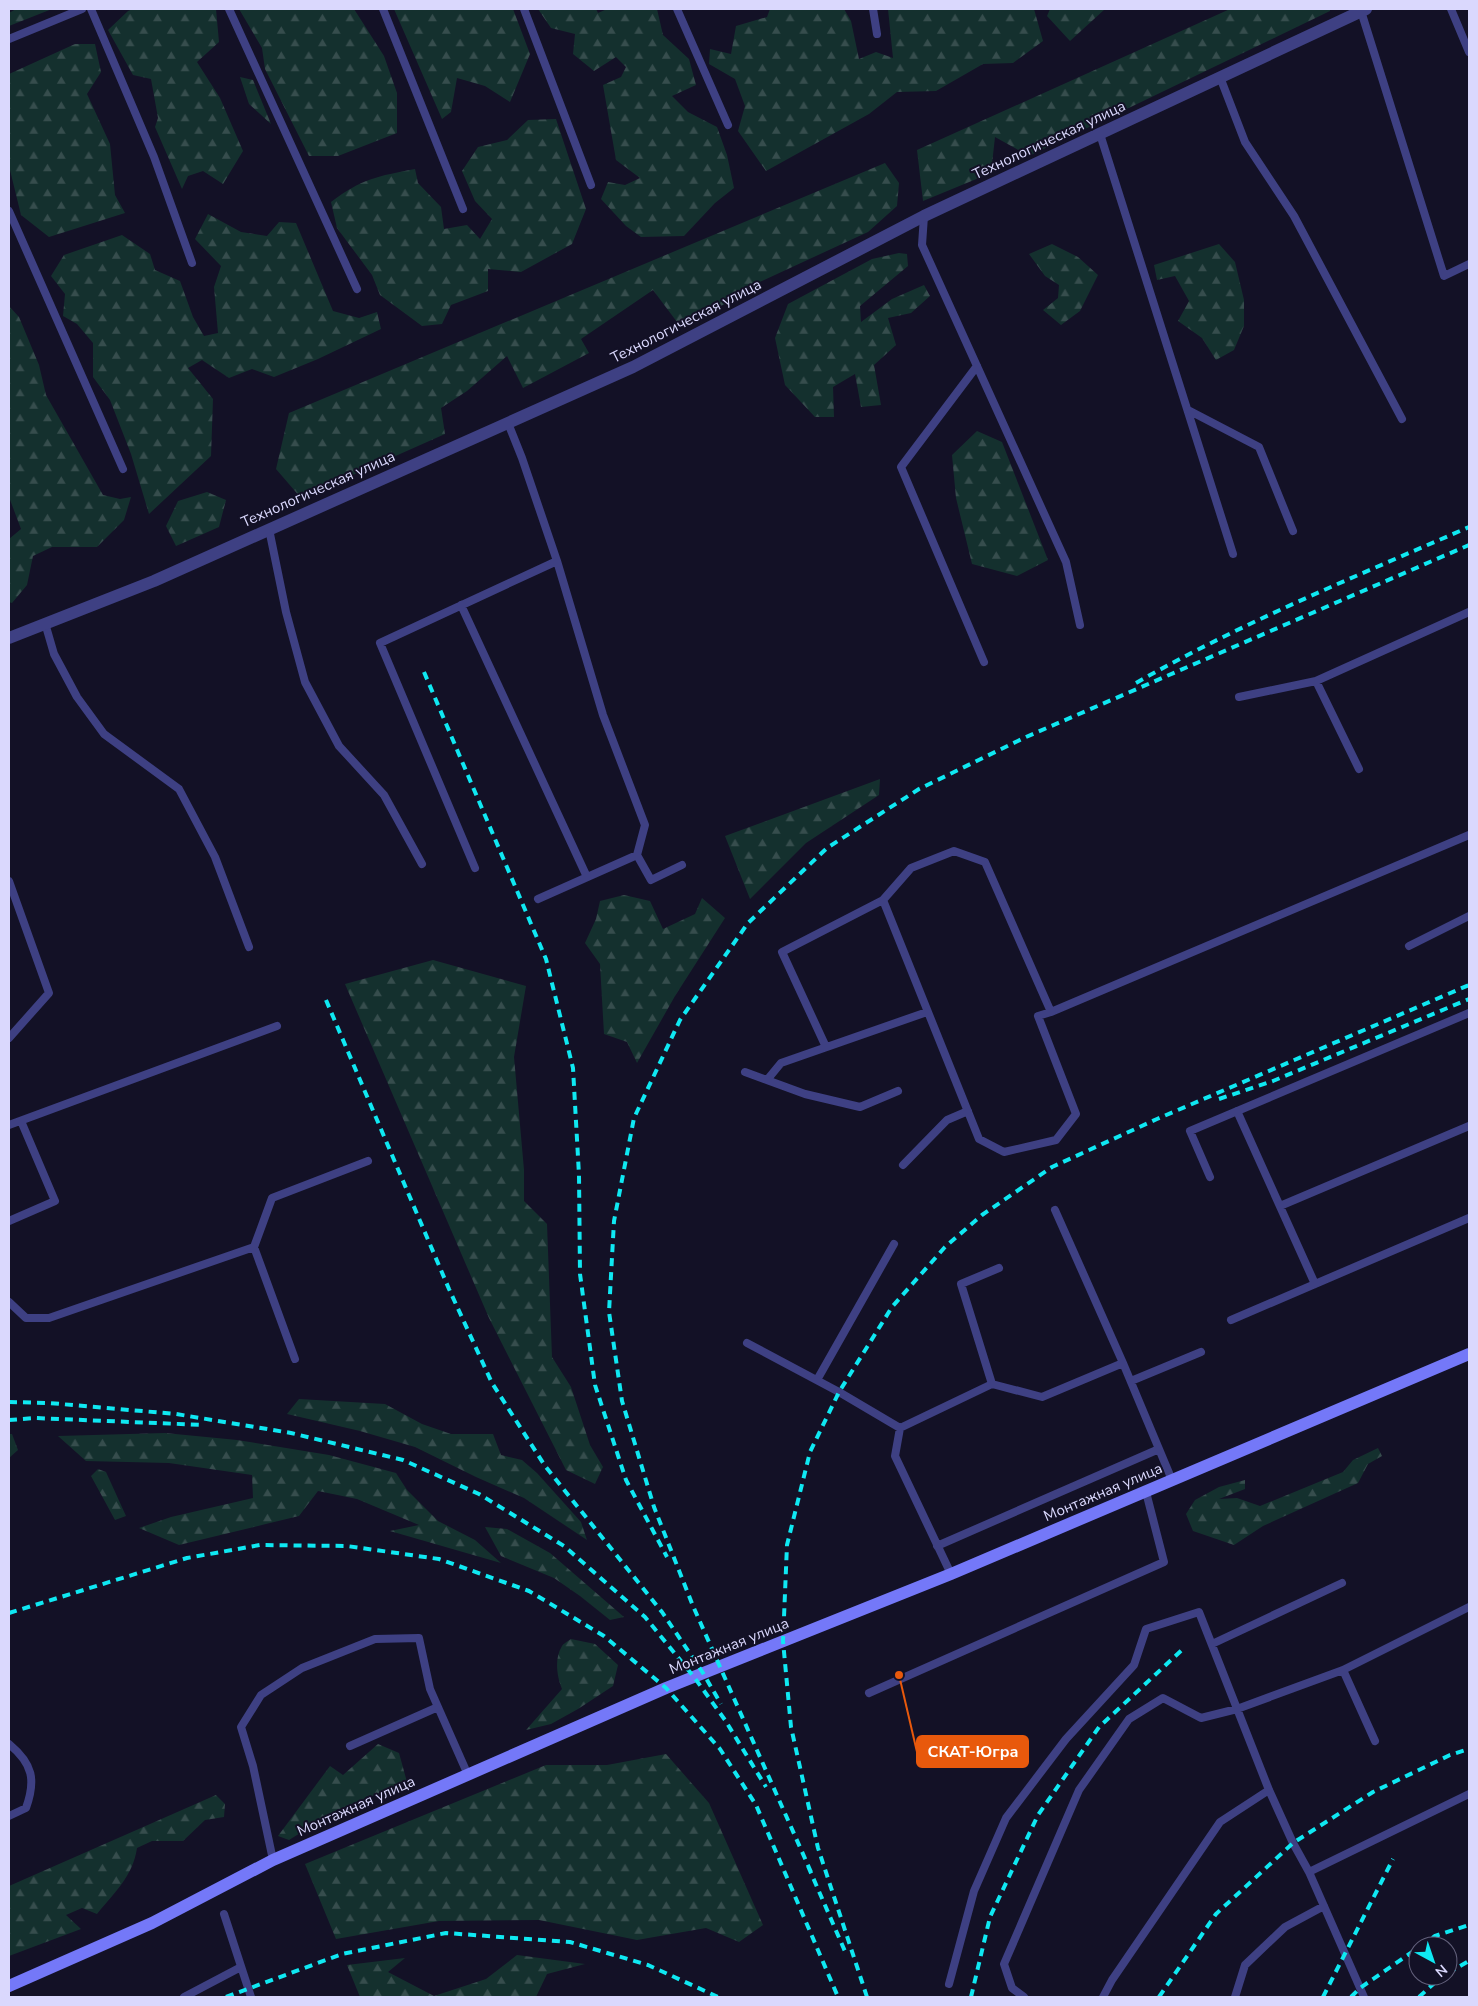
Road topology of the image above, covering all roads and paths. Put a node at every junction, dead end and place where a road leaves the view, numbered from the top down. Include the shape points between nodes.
1 (82, 9) edge
2 (91, 9) edge
3 (229, 9) edge
4 (383, 9) edge
5 (524, 9) edge
6 (678, 9) edge
7 (873, 9) edge
8 (1452, 9) edge
9 (1364, 10) edge
10 (1469, 26) edge
11 (1460, 30) junction
12 (877, 34) dead end
13 (9, 39) edge
14 (1469, 52) edge
15 (1220, 77) junction
16 (728, 125) dead end
17 (1100, 134) junction
18 (591, 186) dead end
19 (463, 208) dead end
20 (9, 211) edge
21 (924, 216) junction
22 (192, 263) dead end
23 (1469, 264) edge
24 (357, 289) dead end
25 (977, 366) junction
26 (1188, 410) junction
27 (1402, 419) dead end
28 (508, 423) junction
29 (123, 469) dead end
30 (269, 529) junction
31 (1293, 531) dead end
32 (1233, 554) dead end
33 (557, 560) junction
34 (461, 605) junction
35 (1469, 612) edge
36 (45, 623) junction
37 (1080, 625) dead end
38 (9, 638) edge
39 (984, 662) dead end
40 (1316, 681) junction
41 (1239, 697) dead end
42 (1359, 769) dead end
43 (1469, 835) edge
44 (637, 856) junction
45 (422, 864) dead end
46 (682, 865) dead end
47 (476, 868) dead end
48 (587, 877) junction
49 (9, 881) edge
50 (538, 899) dead end
51 (884, 900) junction
52 (1469, 916) edge
53 (249, 946) dead end
54 (1409, 946) dead end
55 (927, 1012) junction
56 (1051, 1012) junction
57 (1468, 1016) edge
58 (277, 1026) dead end
59 (9, 1038) edge
60 (826, 1047) junction
61 (745, 1072) dead end
62 (767, 1080) junction
63 (898, 1091) dead end
64 (968, 1111) junction
65 (1237, 1111) junction
66 (21, 1121) junction
67 (9, 1126) edge
68 (1469, 1126) edge
69 (368, 1161) dead end
70 (904, 1165) dead end
71 (1210, 1177) dead end
72 (1280, 1206) junction
73 (1055, 1210) dead end
74 (1469, 1218) edge
75 (9, 1221) edge
76 (894, 1244) dead end
77 (254, 1247) junction
78 (999, 1268) dead end
79 (1316, 1284) junction
80 (9, 1302) edge
81 (1231, 1320) dead end
82 (747, 1343) dead end
83 (1201, 1352) dead end
84 (1469, 1354) edge
85 (295, 1359) dead end
86 (1123, 1363) junction
87 (817, 1380) junction
88 (1131, 1381) junction
89 (992, 1384) junction
90 (900, 1428) junction
91 (1159, 1449) junction
92 (1172, 1480) junction
93 (1146, 1492) junction
94 (937, 1546) junction
95 (951, 1574) junction
96 (1342, 1583) dead end
97 (1469, 1607) edge
98 (1212, 1644) junction
99 (1343, 1670) junction
100 (869, 1694) dead end
101 (438, 1708) junction
102 (1237, 1709) junction
103 (1375, 1741) dead end
104 (9, 1744) edge
105 (350, 1746) dead end
106 (468, 1775) junction
107 (1269, 1790) junction
108 (1469, 1794) edge
109 (9, 1816) edge
110 (273, 1860) junction
111 (1309, 1872) junction
112 (1324, 1906) junction
113 (224, 1914) dead end
114 (241, 1968) junction
115 (949, 1984) dead end
116 (9, 1986) edge
117 (184, 1997) edge
118 (250, 1997) edge
119 (1024, 1997) edge
120 (1104, 1997) edge
121 (1236, 1997) edge
122 (1364, 1997) edge

1 - 13 lane
2 - 22 lane via 154,157
3 - 24 lane
4 - 19 lane
5 - 18 lane
6 - 16 lane
7 - 12 lane
8 - 11 lane
9 - 15 street, Технологическая улица
9 - 23 lane via 1444,276
10 - 11 lane
11 - 14 lane
15 - 17 street, Технологическая улица
15 - 27 lane via 1245,142 1294,216
17 - 21 street, Технологическая улица
17 - 26 lane
20 - 29 lane
21 - 25 lane via 922,245
21 - 28 street, Технологическая улица via 633,367
25 - 37 lane via 1066,562
25 - 39 lane via 901,467
26 - 31 lane via 1259,447
26 - 32 lane
28 - 30 street, Технологическая улица
28 - 33 lane
30 - 36 street, Технологическая улица via 154,581
30 - 45 lane via 304,682 339,746 384,795
33 - 34 lane
33 - 44 lane via 603,715 645,825
34 - 47 lane via 380,643
34 - 48 lane
35 - 40 lane
36 - 38 street, Технологическая улица
36 - 53 lane via 54,654 77,697 104,734 179,789 215,857
40 - 41 lane
40 - 42 lane
43 - 56 lane
44 - 46 lane via 651,880
44 - 48 lane
48 - 50 lane
49 - 59 lane via 48,993
51 - 55 lane
51 - 56 lane via 911,868 954,851 985,862
51 - 60 lane via 782,952
52 - 54 lane
55 - 60 lane
55 - 64 lane
56 - 64 lane via 1038,1016 1076,1114 1056,1140 1004,1152 979,1139
57 - 65 lane
58 - 66 lane
60 - 62 lane via 781,1063
61 - 62 lane
62 - 63 lane via 805,1094 860,1107
64 - 70 lane via 947,1120
65 - 71 lane via 1190,1131
65 - 72 lane
66 - 67 lane
66 - 75 lane via 55,1201
68 - 72 lane
69 - 77 lane via 272,1198
72 - 79 lane
73 - 86 lane
74 - 79 lane
76 - 87 lane
77 - 80 lane via 49,1318 26,1318
77 - 85 lane
78 - 89 lane via 961,1284
79 - 81 lane
82 - 87 lane
83 - 88 lane
84 - 92 street, Монтажная улица
86 - 88 lane
86 - 89 lane via 1042,1397
87 - 90 lane
88 - 91 lane
89 - 90 lane
90 - 94 lane via 895,1456
91 - 92 lane
91 - 94 lane
92 - 93 street, Монтажная улица
93 - 95 street, Монтажная улица
93 - 100 lane via 1164,1562
94 - 95 lane
95 - 106 street, Монтажная улица via 666,1688
96 - 98 lane
97 - 99 lane
98 - 102 lane
98 - 115 lane via 1199,1612 1146,1628 1134,1665 1066,1739 1006,1818 974,1891
99 - 102 lane
99 - 103 lane
101 - 105 lane
101 - 106 lane
101 - 110 lane via 430,1688 420,1638 375,1639 302,1668 261,1695 241,1727 253,1766
102 - 107 lane
102 - 119 lane via 1201,1718 1163,1698 1129,1719 1079,1790 1004,1964 1012,1988
104 - 109 lane via 20,1754 32,1774 32,1792 26,1808
106 - 110 street, Монтажная улица
107 - 111 lane
107 - 120 lane via 1220,1822 1112,1980
108 - 111 lane
110 - 116 street, Монтажная улица via 152,1923
111 - 112 lane
112 - 121 lane via 1285,1927 1245,1965
112 - 122 lane
113 - 114 lane
114 - 117 lane
114 - 118 lane

